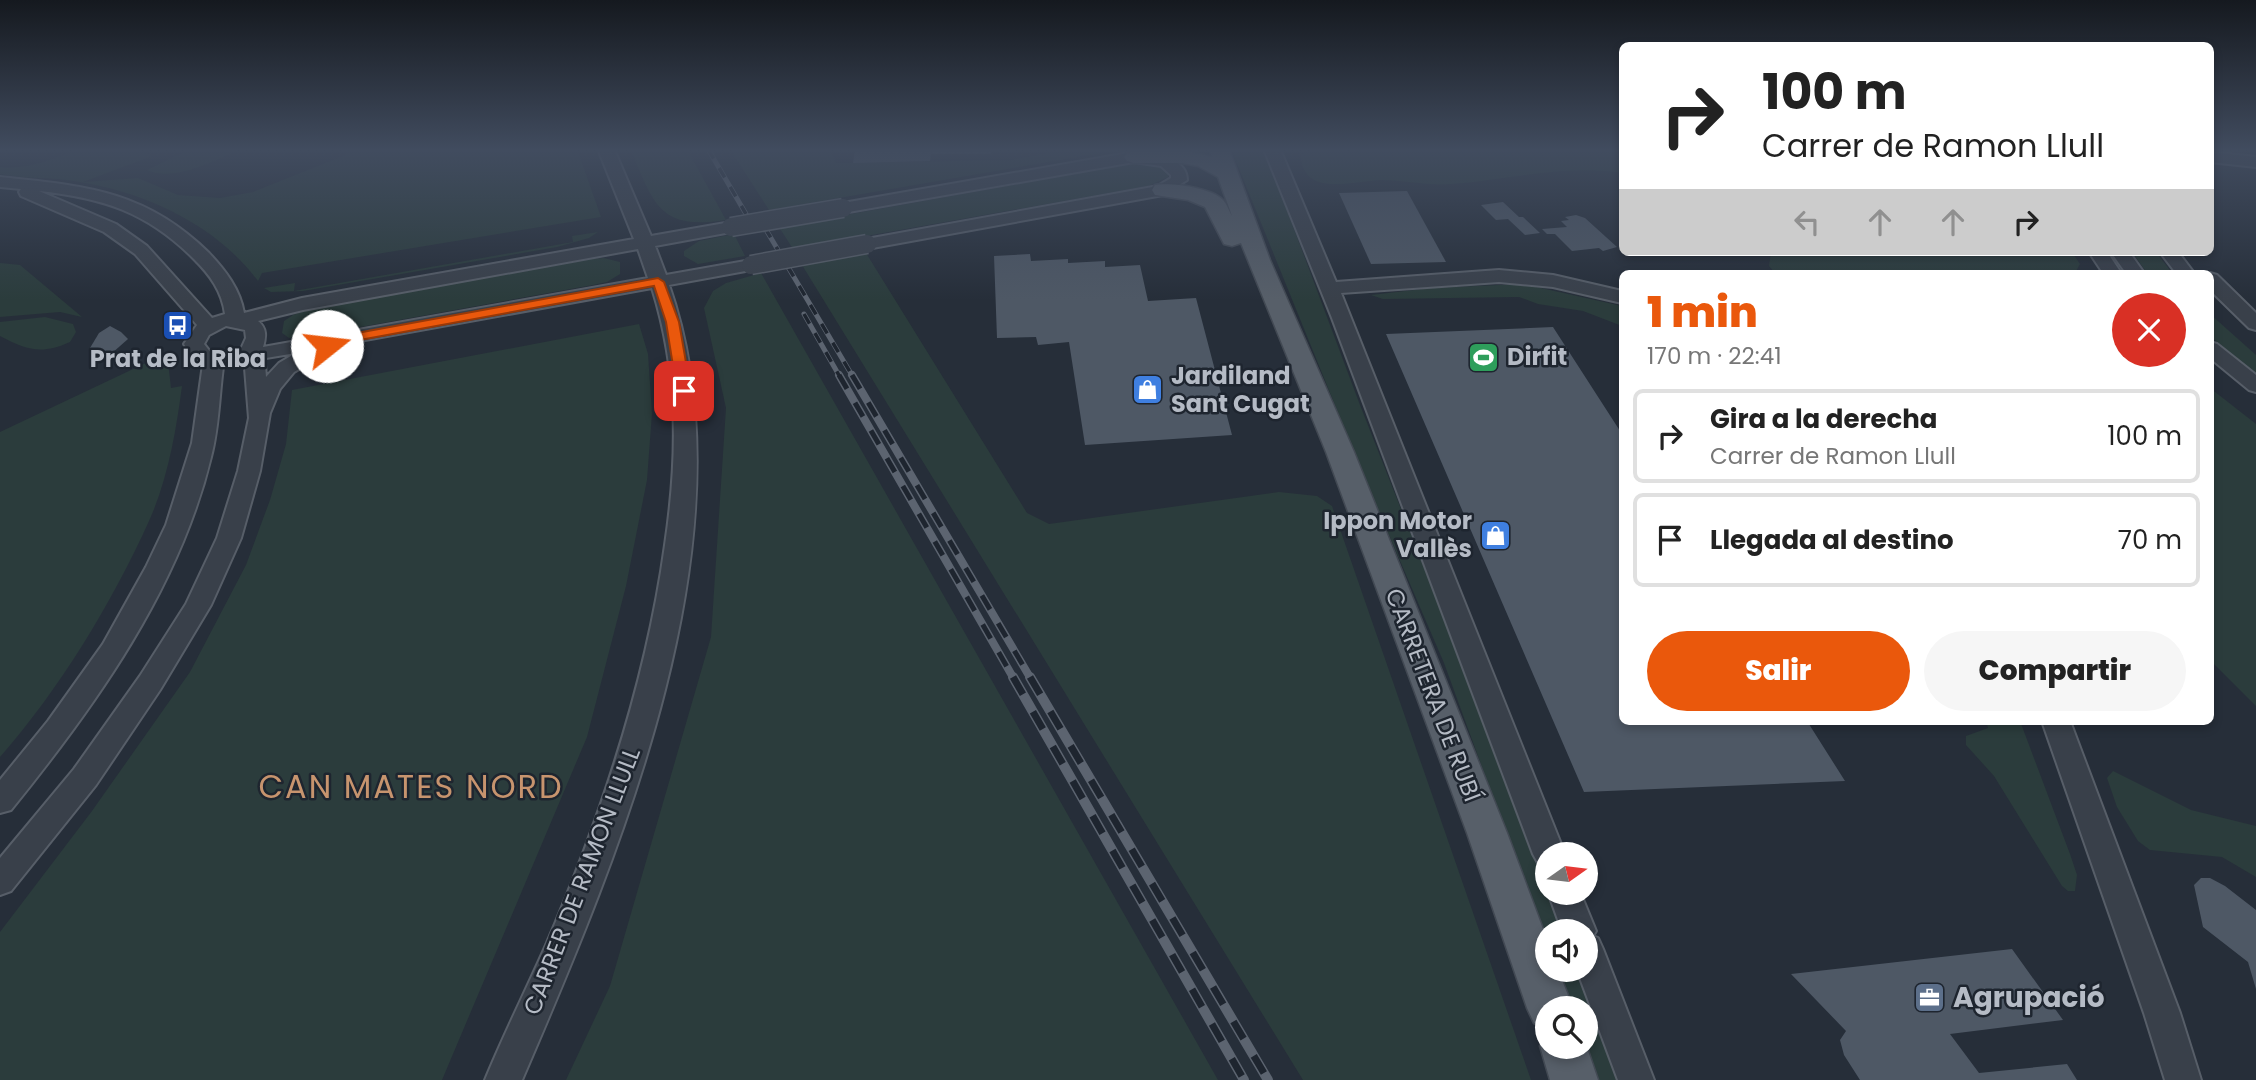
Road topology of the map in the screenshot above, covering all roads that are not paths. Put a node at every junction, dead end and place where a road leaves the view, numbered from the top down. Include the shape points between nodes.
1 (47, 199) edge
2 (115, 199) edge
3 (626, 199) edge
4 (892, 199) edge
5 (1103, 199) edge
6 (1206, 199) edge
7 (1235, 199) edge
8 (1293, 199) edge
9 (643, 242) junction
10 (2172, 256) edge
11 (2183, 270) edge
12 (1263, 271) junction
13 (658, 282) junction
14 (2214, 283) edge
15 (1330, 288) junction
16 (1619, 296) edge
17 (2214, 305) edge
18 (237, 320) junction
19 (2256, 324) edge
20 (208, 326) junction
21 (346, 339) junction
22 (2256, 343) edge
23 (2214, 351) edge
24 (243, 357) junction
25 (214, 361) junction
26 (2214, 370) edge
27 (2256, 386) edge
28 (2256, 404) edge
29 (260, 418) junction
30 (2057, 725) edge
31 (0, 801) edge
32 (1544, 842) edge
33 (0, 881) edge
34 (1598, 980) edge
35 (1546, 996) edge
36 (2162, 1013) junction
37 (1567, 1059) edge
38 (503, 1080) edge
39 (1574, 1080) edge
40 (1636, 1080) edge
41 (2183, 1080) edge
42 (2198, 1080) edge

1 - 20 street via 110,228 141,250
2 - 18 street via 184,236 224,280
3 - 9 street, CARRER DE RAMON LLULL
4 - 9 street, bridge
5 - 13 street, bridge
6 - 12 main road via 1214,203 1233,239
7 - 12 main road, CARRETERA DE RUBÍ
8 - 15 street, CARRETERA DE RUBÍ
9 - 13 street, CARRER DE RAMON LLULL
9 - 18 street
10 - 11 street
12 - 35 main road, CARRETERA DE RUBÍ via 1340,452
13 - 21 street
13 - 38 street, CARRER DE RAMON LLULL via 673,322 684,391 687,459 664,632 611,818 553,969
14 - 19 street
15 - 16 street via 1499,276 1553,281
15 - 32 street, CARRETERA DE RUBÍ
17 - 22 street
18 - 20 street
18 - 24 street via 250,323 256,333 253,348
20 - 25 street via 194,344 201,356
21 - 24 street
21 - 29 street via 301,358 277,375
23 - 27 street
24 - 25 street
24 - 29 street via 255,365
25 - 31 street via 206,429 169,548 136,612 86,688
26 - 28 street
29 - 33 street via 229,538 198,605 85,778
30 - 36 street
34 - 40 street
36 - 41 street
36 - 42 street
37 - 39 main road

